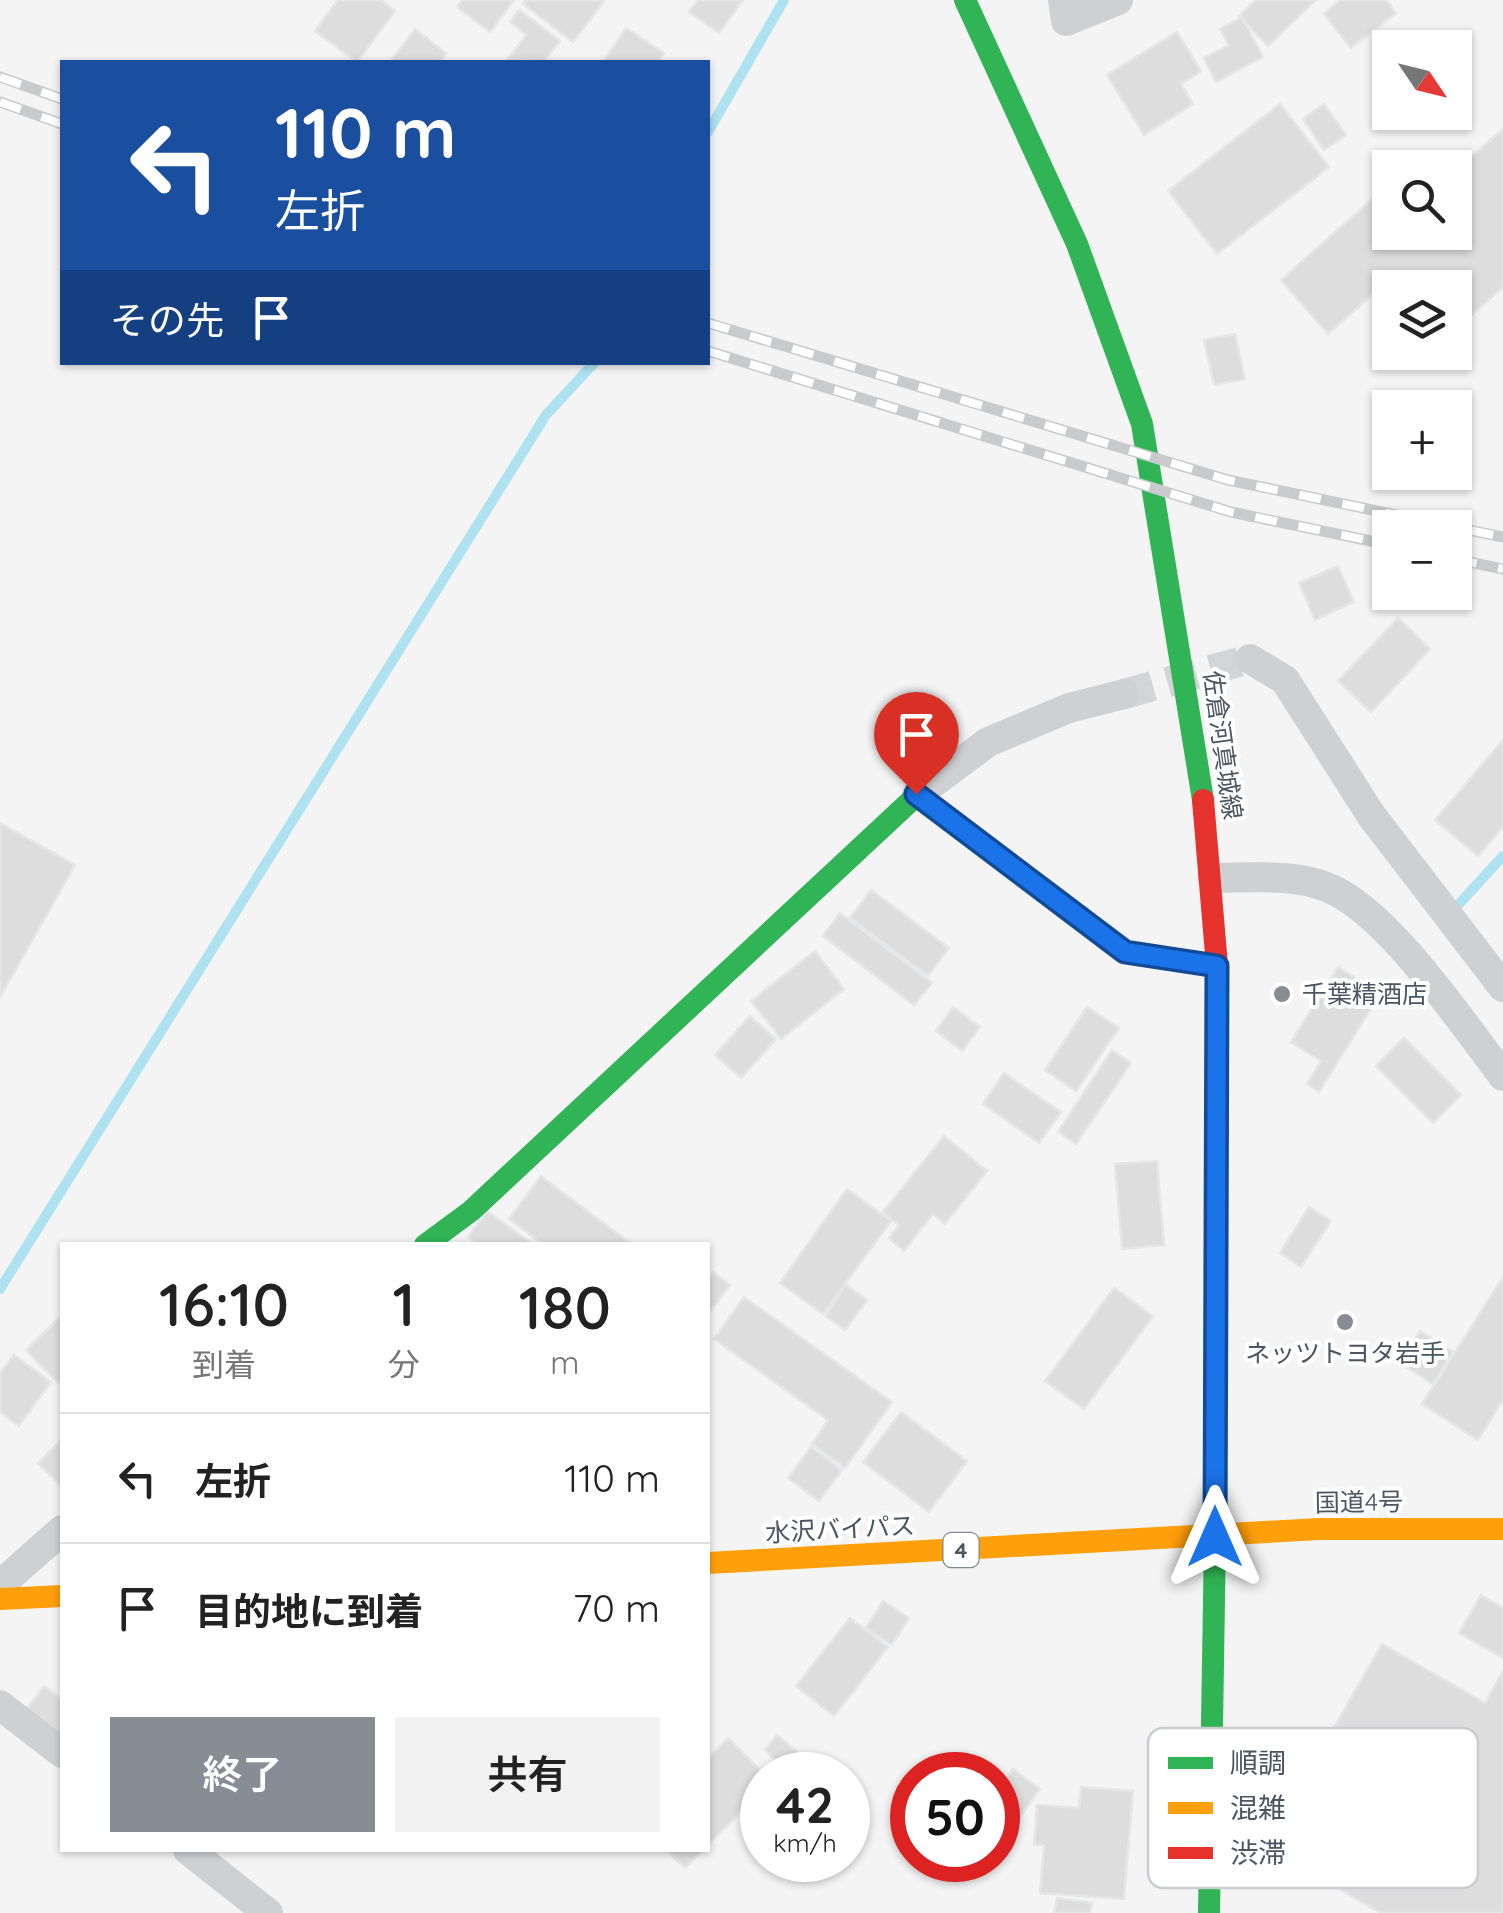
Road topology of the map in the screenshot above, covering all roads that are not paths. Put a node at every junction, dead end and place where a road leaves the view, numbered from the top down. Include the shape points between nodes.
1 (965, 0) edge
2 (1063, 0) edge
3 (1118, 0) edge
4 (1250, 659) dead end
5 (1124, 694) tunnel mouth
6 (916, 794) junction
7 (1213, 878) junction
8 (1217, 966) junction
9 (1503, 988) edge
10 (1503, 1076) edge
11 (429, 1242) edge
12 (1503, 1529) edge
13 (60, 1532) edge
14 (1215, 1537) junction
15 (710, 1563) edge
16 (0, 1586) edge
17 (60, 1596) edge
18 (0, 1599) edge
19 (0, 1705) edge
20 (1212, 1728) edge
21 (60, 1752) edge
22 (191, 1852) edge
23 (1209, 1888) edge
24 (268, 1913) edge
25 (1209, 1913) edge

1 - 7 main road, 佐倉河真城線 via 1077,244 1142,424
2 - 3 street via 1066,20
4 - 9 street via 1285,680 1360,799
5 - 6 street via 1069,708 988,742
6 - 8 main road via 1125,952
6 - 11 main road via 471,1211
7 - 8 main road, 佐倉河真城線
7 - 10 street via 1278,878 1330,888 1378,924
8 - 14 main road, 佐倉河真城線
12 - 14 main road, 国道4号 / 4
13 - 16 street
14 - 15 main road, 水沢バイパス / 4
14 - 20 main road, 佐倉河真城線
17 - 18 main road
19 - 21 street
22 - 24 street
23 - 25 main road, 佐倉河真城線

